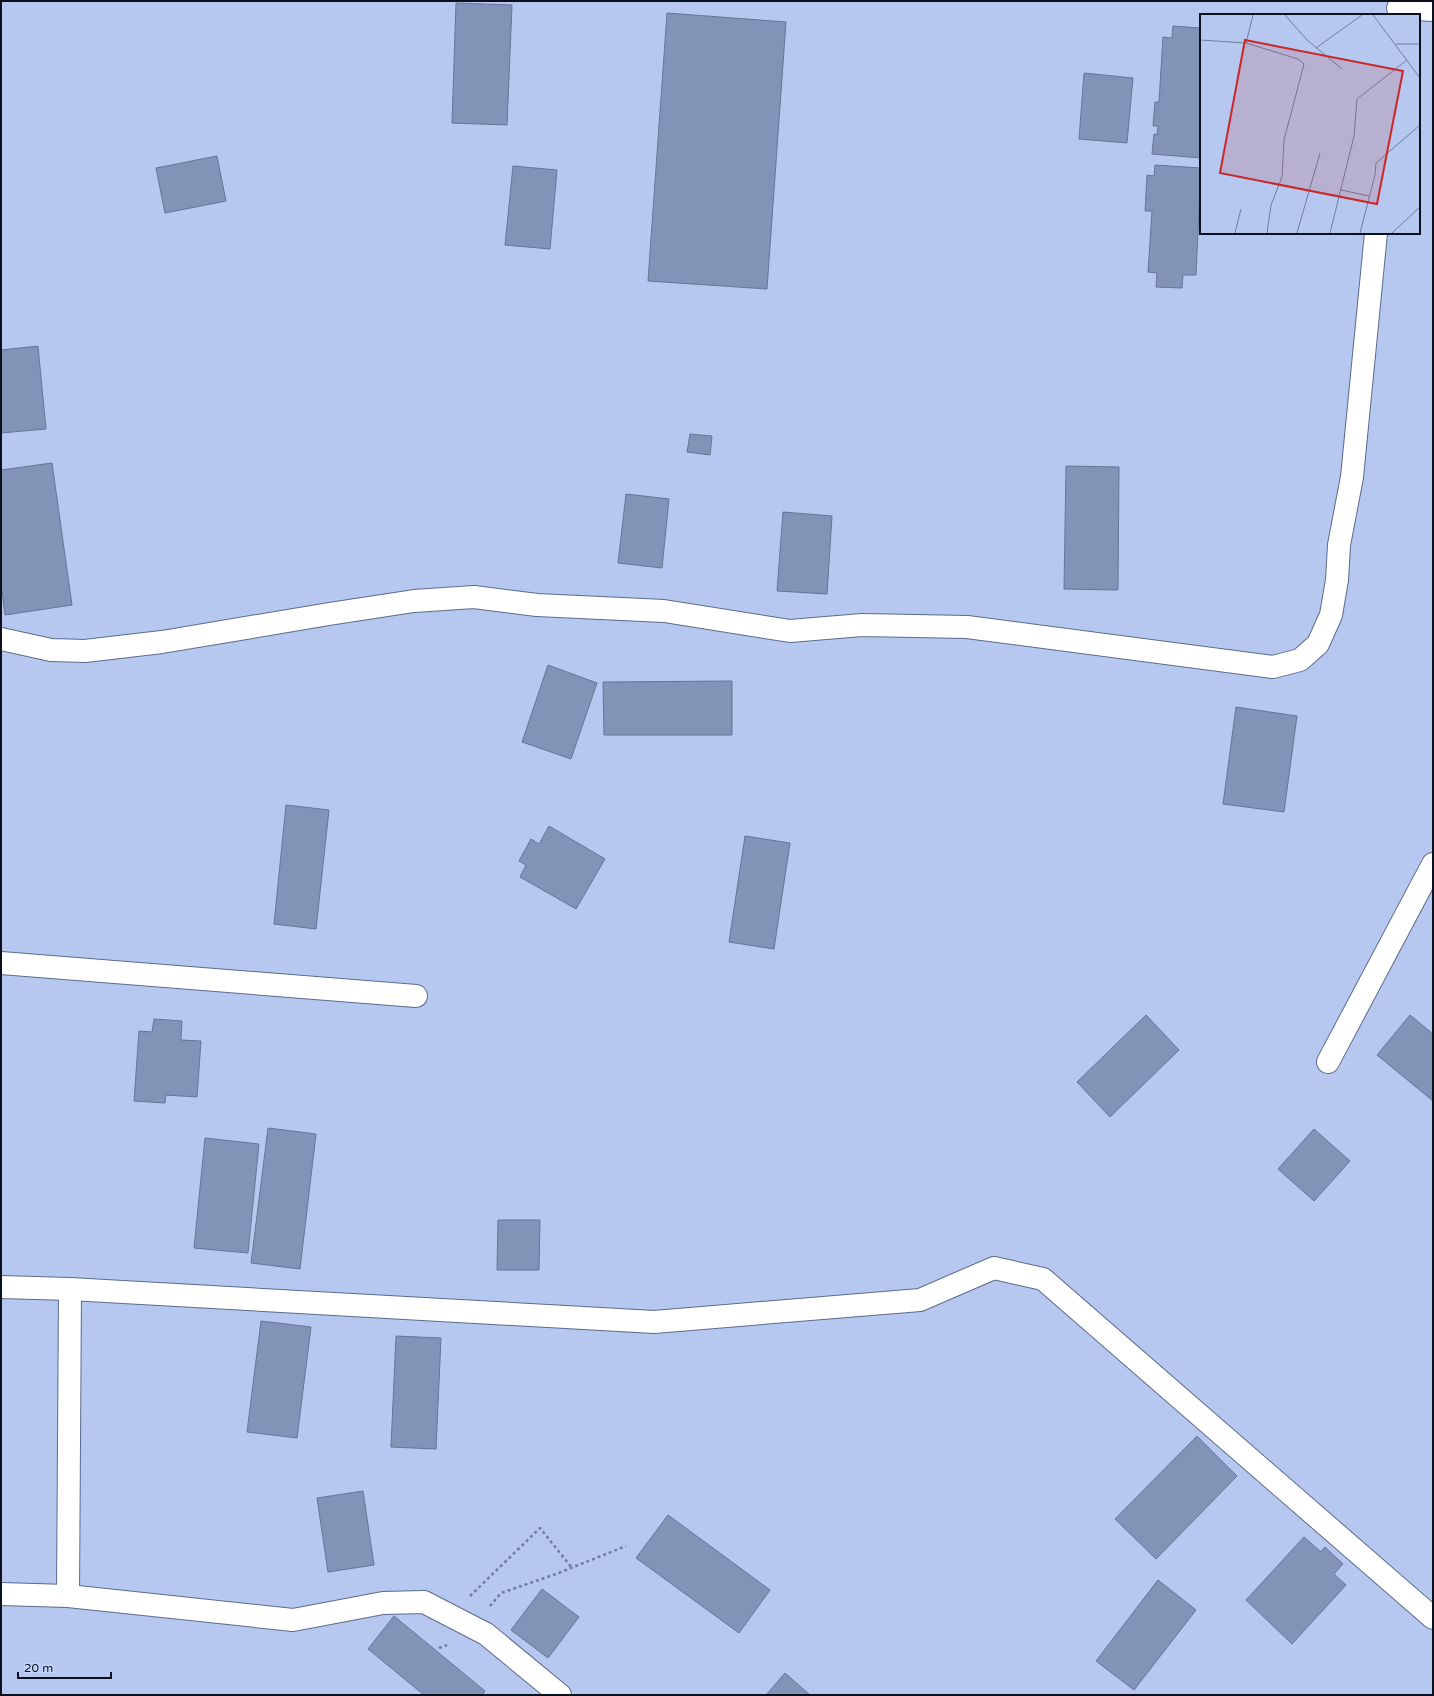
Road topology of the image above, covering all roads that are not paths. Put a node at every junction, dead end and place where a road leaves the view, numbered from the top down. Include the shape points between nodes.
1 (1398, 8) edge
2 (1433, 10) edge
3 (1376, 234) edge
4 (1, 639) edge
5 (1433, 864) edge
6 (1, 963) edge
7 (416, 996) dead end
8 (1328, 1062) dead end
9 (1, 1287) edge
10 (70, 1289) junction
11 (1, 1594) edge
12 (68, 1596) junction
13 (1433, 1618) edge
14 (560, 1695) edge

1 - 2 street
3 - 4 street via 1352,477 1339,545 1331,616 1318,644 1300,660 1273,667 967,627 862,625 790,630 664,611 537,605 474,597 414,601 162,642 85,651 51,650
5 - 8 street
6 - 7 street
9 - 10 street
10 - 12 street
10 - 13 street via 654,1322 920,1300 994,1268 1043,1279
11 - 12 street
12 - 14 street via 294,1620 383,1603 424,1602 486,1634

